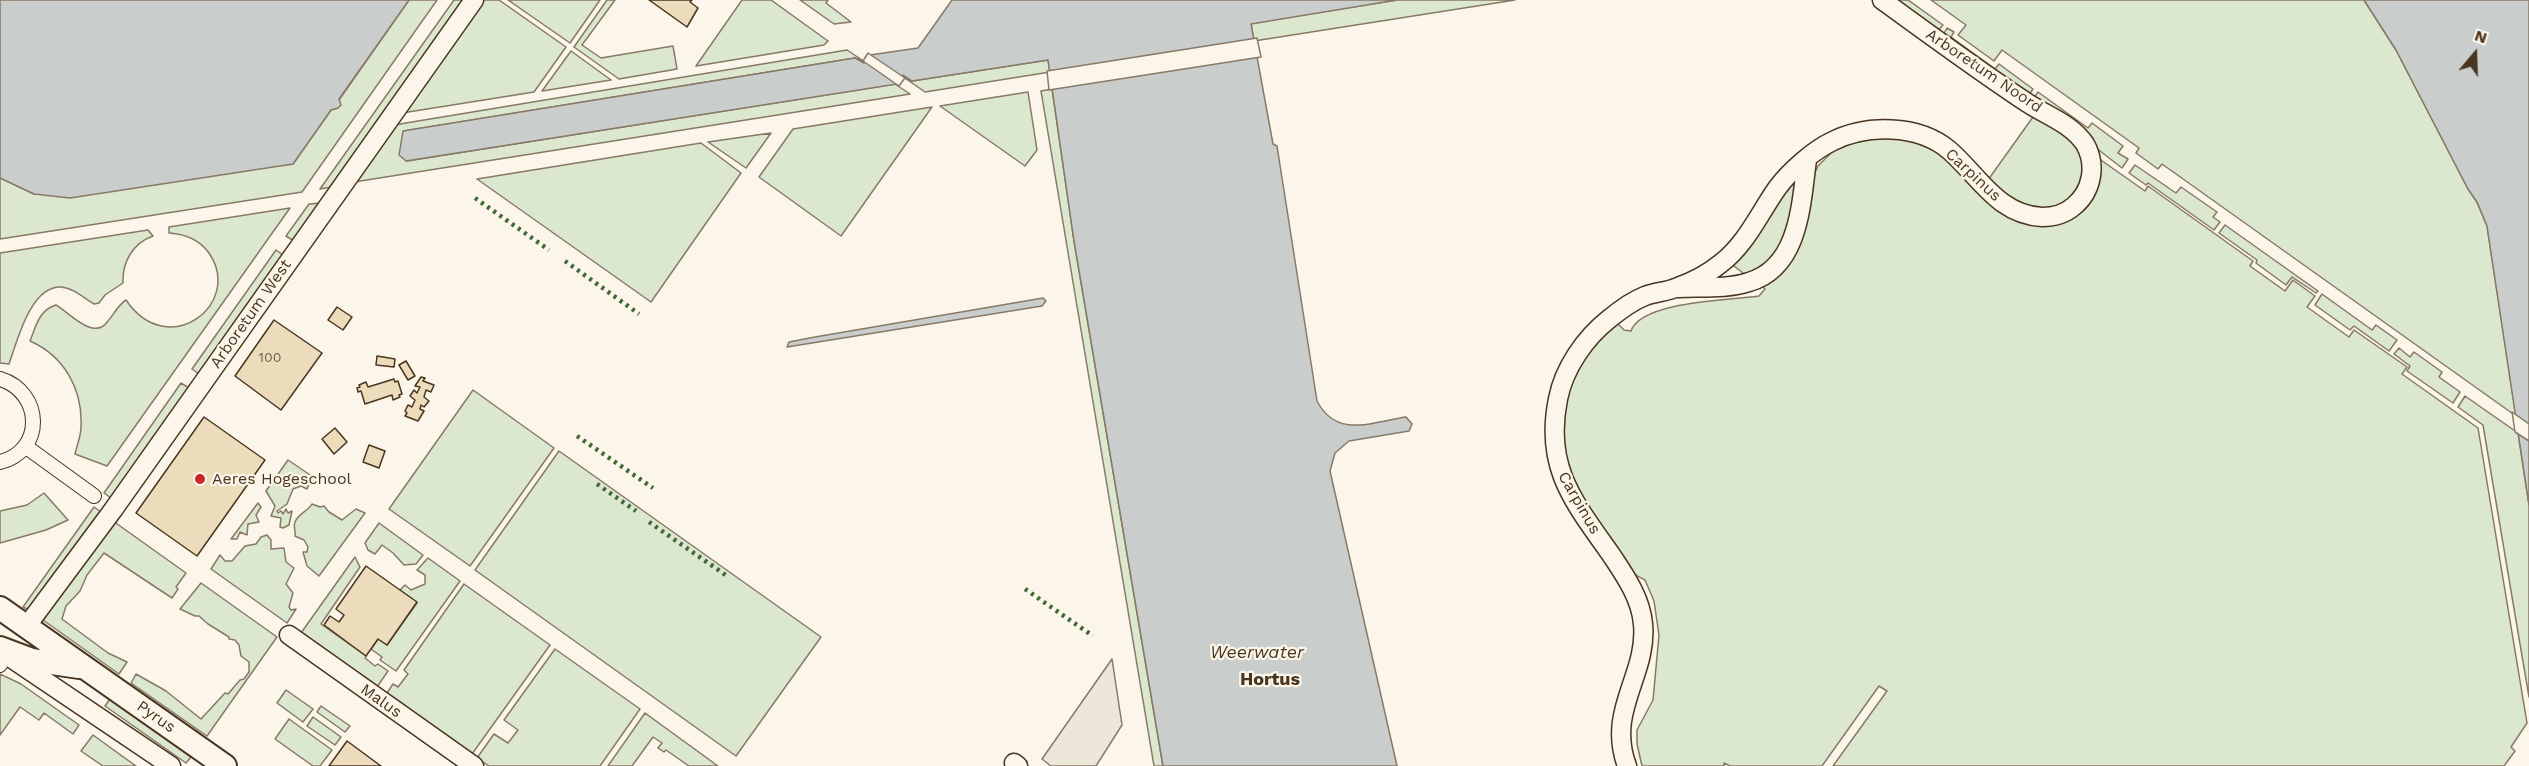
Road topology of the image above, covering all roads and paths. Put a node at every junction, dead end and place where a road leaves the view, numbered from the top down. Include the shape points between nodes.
1 (474, 0) edge
2 (1882, 0) edge
3 (2084, 144) joint
4 (1807, 160) junction
5 (1678, 288) junction
6 (0, 379) edge
7 (25, 446) junction
8 (0, 462) edge
9 (94, 496) dead end
10 (12, 616) edge
11 (289, 635) dead end
12 (1, 654) edge
13 (50, 662) junction
14 (87, 668) junction
15 (67, 696) junction
16 (171, 766) edge
17 (225, 766) edge
18 (474, 766) edge
19 (1627, 766) edge

1 - 10 street, Arboretum West via 113,510
2 - 3 street, Arboretum Noord via 2027,103 2057,119
3 - 4 street, Carpinus via 2093,169 2085,193 2076,205 2051,217 2011,210 1948,150 1914,133 1872,130 1851,134 1830,142
4 - 5 street, Carpinus via 1780,185 1747,235 1721,264
4 - 5 street, Carpinus via 1796,230 1776,266 1749,283
5 - 19 street, Carpinus via 1644,296 1594,333 1566,375 1554,419 1555,455 1563,478 1627,578 1641,616 1643,641 1620,728
6 - 7 street via 19,389 31,406 33,427
7 - 8 street
7 - 9 street
10 - 13 street, Pyrus via 42,646
10 - 14 street, Pyrus
11 - 18 street, Malus
12 - 13 street, Pyrus
12 - 15 street, Pyrus
13 - 14 street, Pyrus
13 - 15 street, Pyrus
14 - 17 street, Pyrus
15 - 16 street, Pyrus

